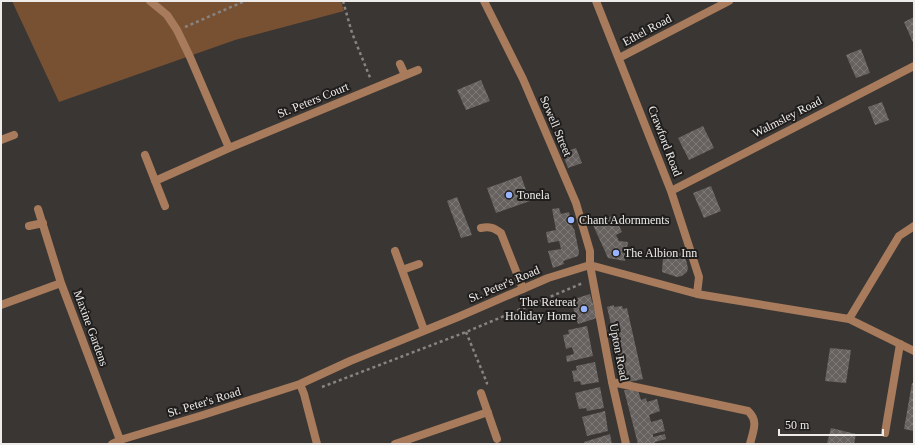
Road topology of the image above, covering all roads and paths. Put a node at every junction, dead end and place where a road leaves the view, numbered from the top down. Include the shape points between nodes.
1 (150, 1) edge
2 (246, 1) edge
3 (343, 1) edge
4 (484, 1) edge
5 (596, 1) edge
6 (729, 1) edge
7 (177, 30) junction
8 (619, 58) junction
9 (400, 64) dead end
10 (914, 66) edge
11 (418, 70) dead end
12 (405, 75) junction
13 (374, 88) junction
14 (14, 135) dead end
15 (1, 140) edge
16 (230, 148) junction
17 (145, 155) dead end
18 (155, 181) junction
19 (671, 191) junction
20 (165, 206) dead end
21 (38, 209) dead end
22 (43, 223) junction
23 (29, 226) dead end
24 (914, 226) edge
25 (482, 228) dead end
26 (395, 251) dead end
27 (419, 264) dead end
28 (590, 265) junction
29 (402, 270) junction
30 (592, 279) junction
31 (62, 283) junction
32 (523, 288) junction
33 (697, 294) junction
34 (1, 305) edge
35 (849, 319) junction
36 (424, 330) junction
37 (466, 332) junction
38 (900, 344) junction
39 (914, 351) edge
40 (612, 382) junction
41 (300, 384) junction
42 (481, 393) joint
43 (304, 394) junction
44 (488, 412) junction
45 (885, 433) dead end
46 (497, 439) dead end
47 (120, 440) junction
48 (112, 444) edge
49 (317, 444) edge
50 (395, 444) edge
51 (626, 444) edge
52 (750, 444) edge

1 - 7 street via 167,15
2 - 7 path
3 - 13 path via 352,33
4 - 28 street, Sowell Street via 523,79 576,203 590,251
5 - 8 street, Crawford Road
6 - 8 street, Ethel Road
7 - 16 street
8 - 19 street, Crawford Road
9 - 12 street
10 - 19 street, Walmsley Road
11 - 12 street, St. Peters Court
12 - 13 street, St. Peters Court
13 - 16 street, St. Peters Court
14 - 15 street
16 - 18 street, St. Peters Court
17 - 18 street
18 - 20 street
19 - 33 street, Crawford Road via 699,276
21 - 22 street, Maxine Gardens
22 - 23 street
22 - 31 street, Maxine Gardens
24 - 35 street via 899,236
25 - 32 street via 494,228 501,233
26 - 29 street
27 - 29 street
28 - 30 street, Upton Road
28 - 32 street, St. Peter's Road
28 - 33 street
29 - 36 street
30 - 37 path
30 - 40 street, Upton Road
31 - 34 street
31 - 47 street, Maxine Gardens
32 - 36 street, St. Peter's Road
33 - 35 street
35 - 38 street
36 - 41 street, St. Peter's Road
37 - 42 path via 487,383
37 - 43 path
38 - 39 street
38 - 45 street
40 - 51 street, Upton Road
40 - 52 street via 748,411 754,419
41 - 43 street
41 - 47 street, St. Peter's Road
42 - 44 street
43 - 49 street
44 - 46 street
44 - 50 street
47 - 48 street, St. Peter's Road

